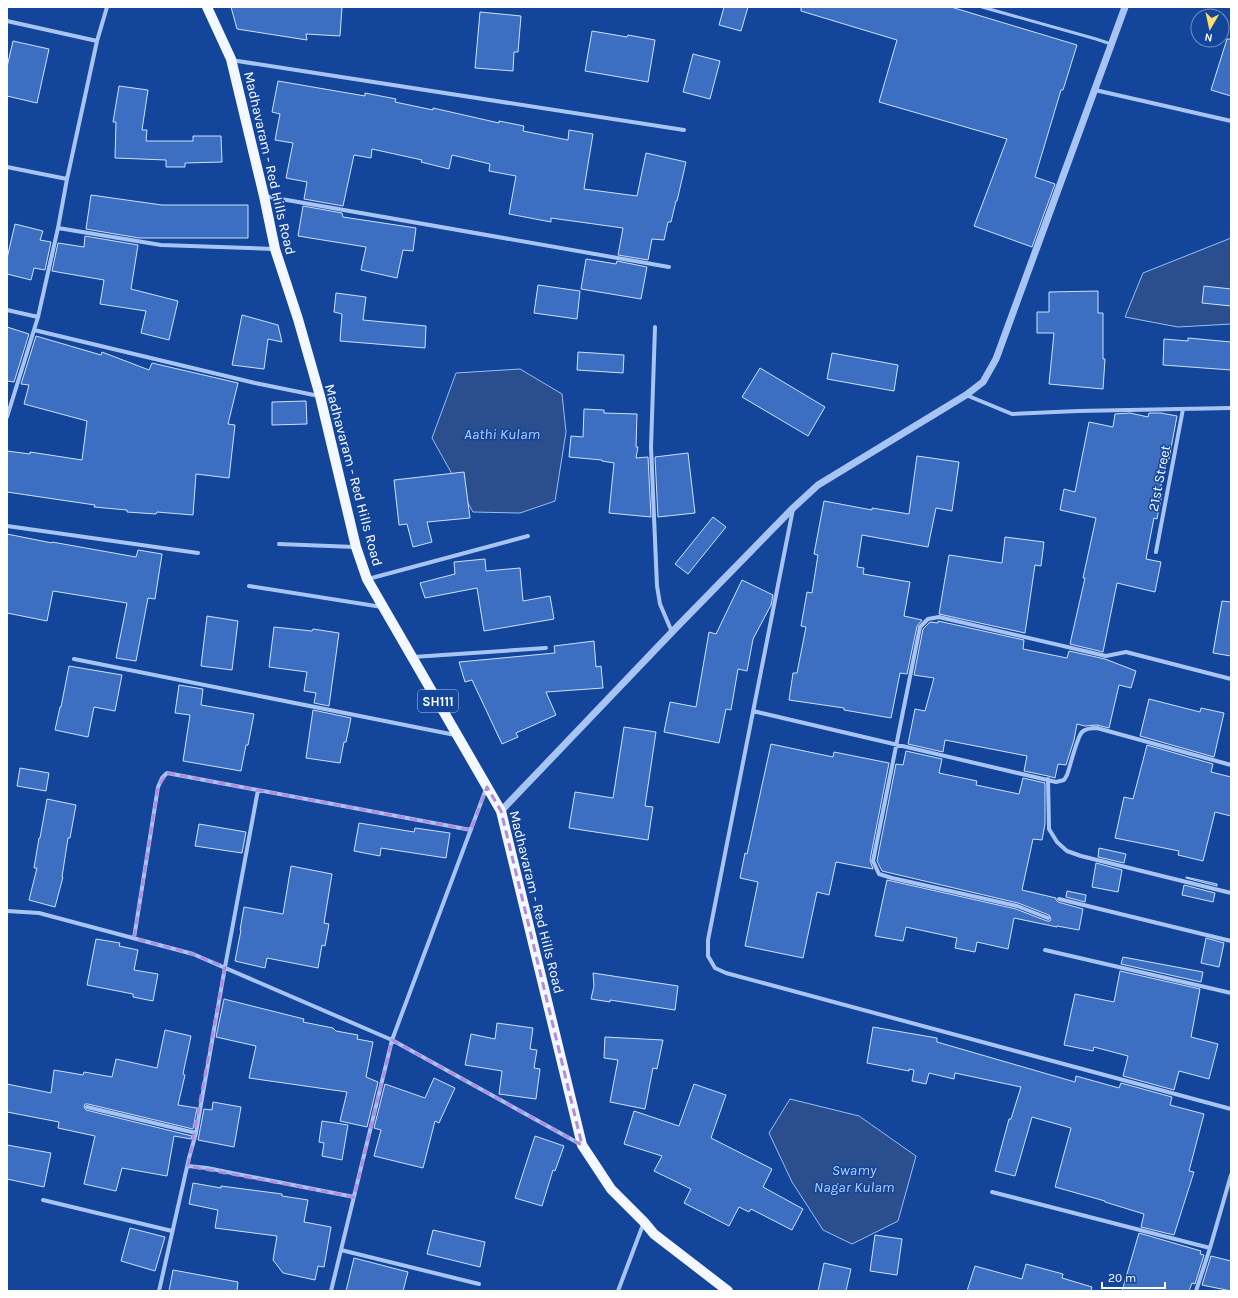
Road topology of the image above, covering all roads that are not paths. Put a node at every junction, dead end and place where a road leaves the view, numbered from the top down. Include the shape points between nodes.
1 (107, 7) edge
2 (207, 7) edge
3 (982, 7) edge
4 (1125, 7) edge
5 (7, 21) edge
6 (97, 41) junction
7 (1111, 44) junction
8 (231, 60) junction
9 (1095, 90) junction
10 (1231, 121) edge
11 (684, 130) dead end
12 (7, 167) edge
13 (67, 179) junction
14 (264, 196) junction
15 (58, 228) junction
16 (274, 249) junction
17 (669, 267) dead end
18 (7, 310) edge
19 (38, 317) junction
20 (655, 327) dead end
21 (34, 330) junction
22 (966, 395) junction
23 (320, 396) junction
24 (1231, 408) edge
25 (1183, 409) junction
26 (7, 418) edge
27 (793, 508) junction
28 (7, 526) edge
29 (528, 536) dead end
30 (279, 544) dead end
31 (356, 547) junction
32 (1156, 552) dead end
33 (198, 553) dead end
34 (367, 579) junction
35 (249, 586) dead end
36 (384, 608) junction
37 (672, 632) junction
38 (546, 648) dead end
39 (412, 657) junction
40 (74, 659) dead end
41 (1231, 679) edge
42 (752, 711) junction
43 (458, 736) junction
44 (896, 744) junction
45 (1231, 765) edge
46 (1048, 780) junction
47 (487, 787) junction
48 (258, 790) junction
49 (501, 811) junction
50 (471, 830) junction
51 (1231, 893) edge
52 (1058, 899) dead end
53 (7, 911) edge
54 (1048, 918) dead end
55 (134, 938) junction
56 (1231, 941) edge
57 (1045, 950) dead end
58 (225, 967) junction
59 (1231, 993) edge
60 (392, 1040) junction
61 (87, 1107) dead end
62 (1231, 1109) edge
63 (196, 1133) junction
64 (582, 1145) junction
65 (188, 1166) junction
66 (1231, 1175) edge
67 (992, 1192) dead end
68 (354, 1197) junction
69 (43, 1200) dead end
70 (644, 1222) junction
71 (172, 1231) junction
72 (1210, 1248) junction
73 (341, 1250) junction
74 (479, 1284) dead end
75 (158, 1291) edge
76 (331, 1291) edge
77 (618, 1291) edge
78 (728, 1291) edge
79 (1196, 1291) edge

1 - 6 street
2 - 8 main road, Madhavaram - Red Hills Road / SH111
3 - 7 lane
4 - 7 street
5 - 6 street
6 - 13 street
7 - 9 street
8 - 11 street
8 - 14 main road, Madhavaram - Red Hills Road / SH111
9 - 10 street
9 - 22 street via 996,359 983,382
12 - 13 street
13 - 15 street
14 - 16 main road, Madhavaram - Red Hills Road / SH111
14 - 17 street
15 - 16 street via 161,245
15 - 19 street
16 - 23 main road, Madhavaram - Red Hills Road / SH111
18 - 19 street
19 - 21 street
20 - 37 street via 651,447 657,586 660,604
21 - 23 street
21 - 26 street
22 - 25 street via 1012,414
22 - 27 street via 818,485
23 - 31 main road, Madhavaram - Red Hills Road / SH111
24 - 25 street
25 - 32 street, 21st Street
27 - 37 street
27 - 42 street
28 - 33 street
29 - 34 street
30 - 31 street
31 - 34 main road, Madhavaram - Red Hills Road / SH111
34 - 36 main road, Madhavaram - Red Hills Road / SH111
35 - 36 street
36 - 39 main road, Madhavaram - Red Hills Road / SH111
37 - 49 street
38 - 39 street
39 - 43 main road, Madhavaram - Red Hills Road / SH111
40 - 43 street
41 - 44 street via 1126,652 1106,656 940,617 928,620 920,627
42 - 44 street
42 - 62 street via 708,940 708,956 715,968
43 - 47 main road, Madhavaram - Red Hills Road / SH111
44 - 46 street
44 - 54 street via 874,849 873,861 879,874 1017,906
45 - 46 street via 1090,728 1082,731 1068,775 1064,780
46 - 51 street via 1049,829 1057,842 1067,851
47 - 49 main road, Madhavaram - Red Hills Road / SH111
47 - 50 street
48 - 50 street
48 - 55 street via 177,774 167,773 162,778 158,787
48 - 58 street
49 - 64 main road, Madhavaram - Red Hills Road / SH111
50 - 60 street
52 - 56 street
53 - 55 street via 39,913
55 - 58 street via 193,954
57 - 59 street
58 - 60 street
58 - 63 street
60 - 64 street
60 - 68 street
61 - 63 street
63 - 65 street
64 - 70 main road, Madhavaram - Red Hills Road / SH111 via 611,1189
65 - 68 street
65 - 71 street
66 - 72 street
67 - 72 street
68 - 73 street
69 - 71 street
70 - 77 street
70 - 78 main road, Madhavaram - Red Hills Road / SH111 via 654,1234
71 - 75 street
72 - 79 street
73 - 74 street
73 - 76 street

